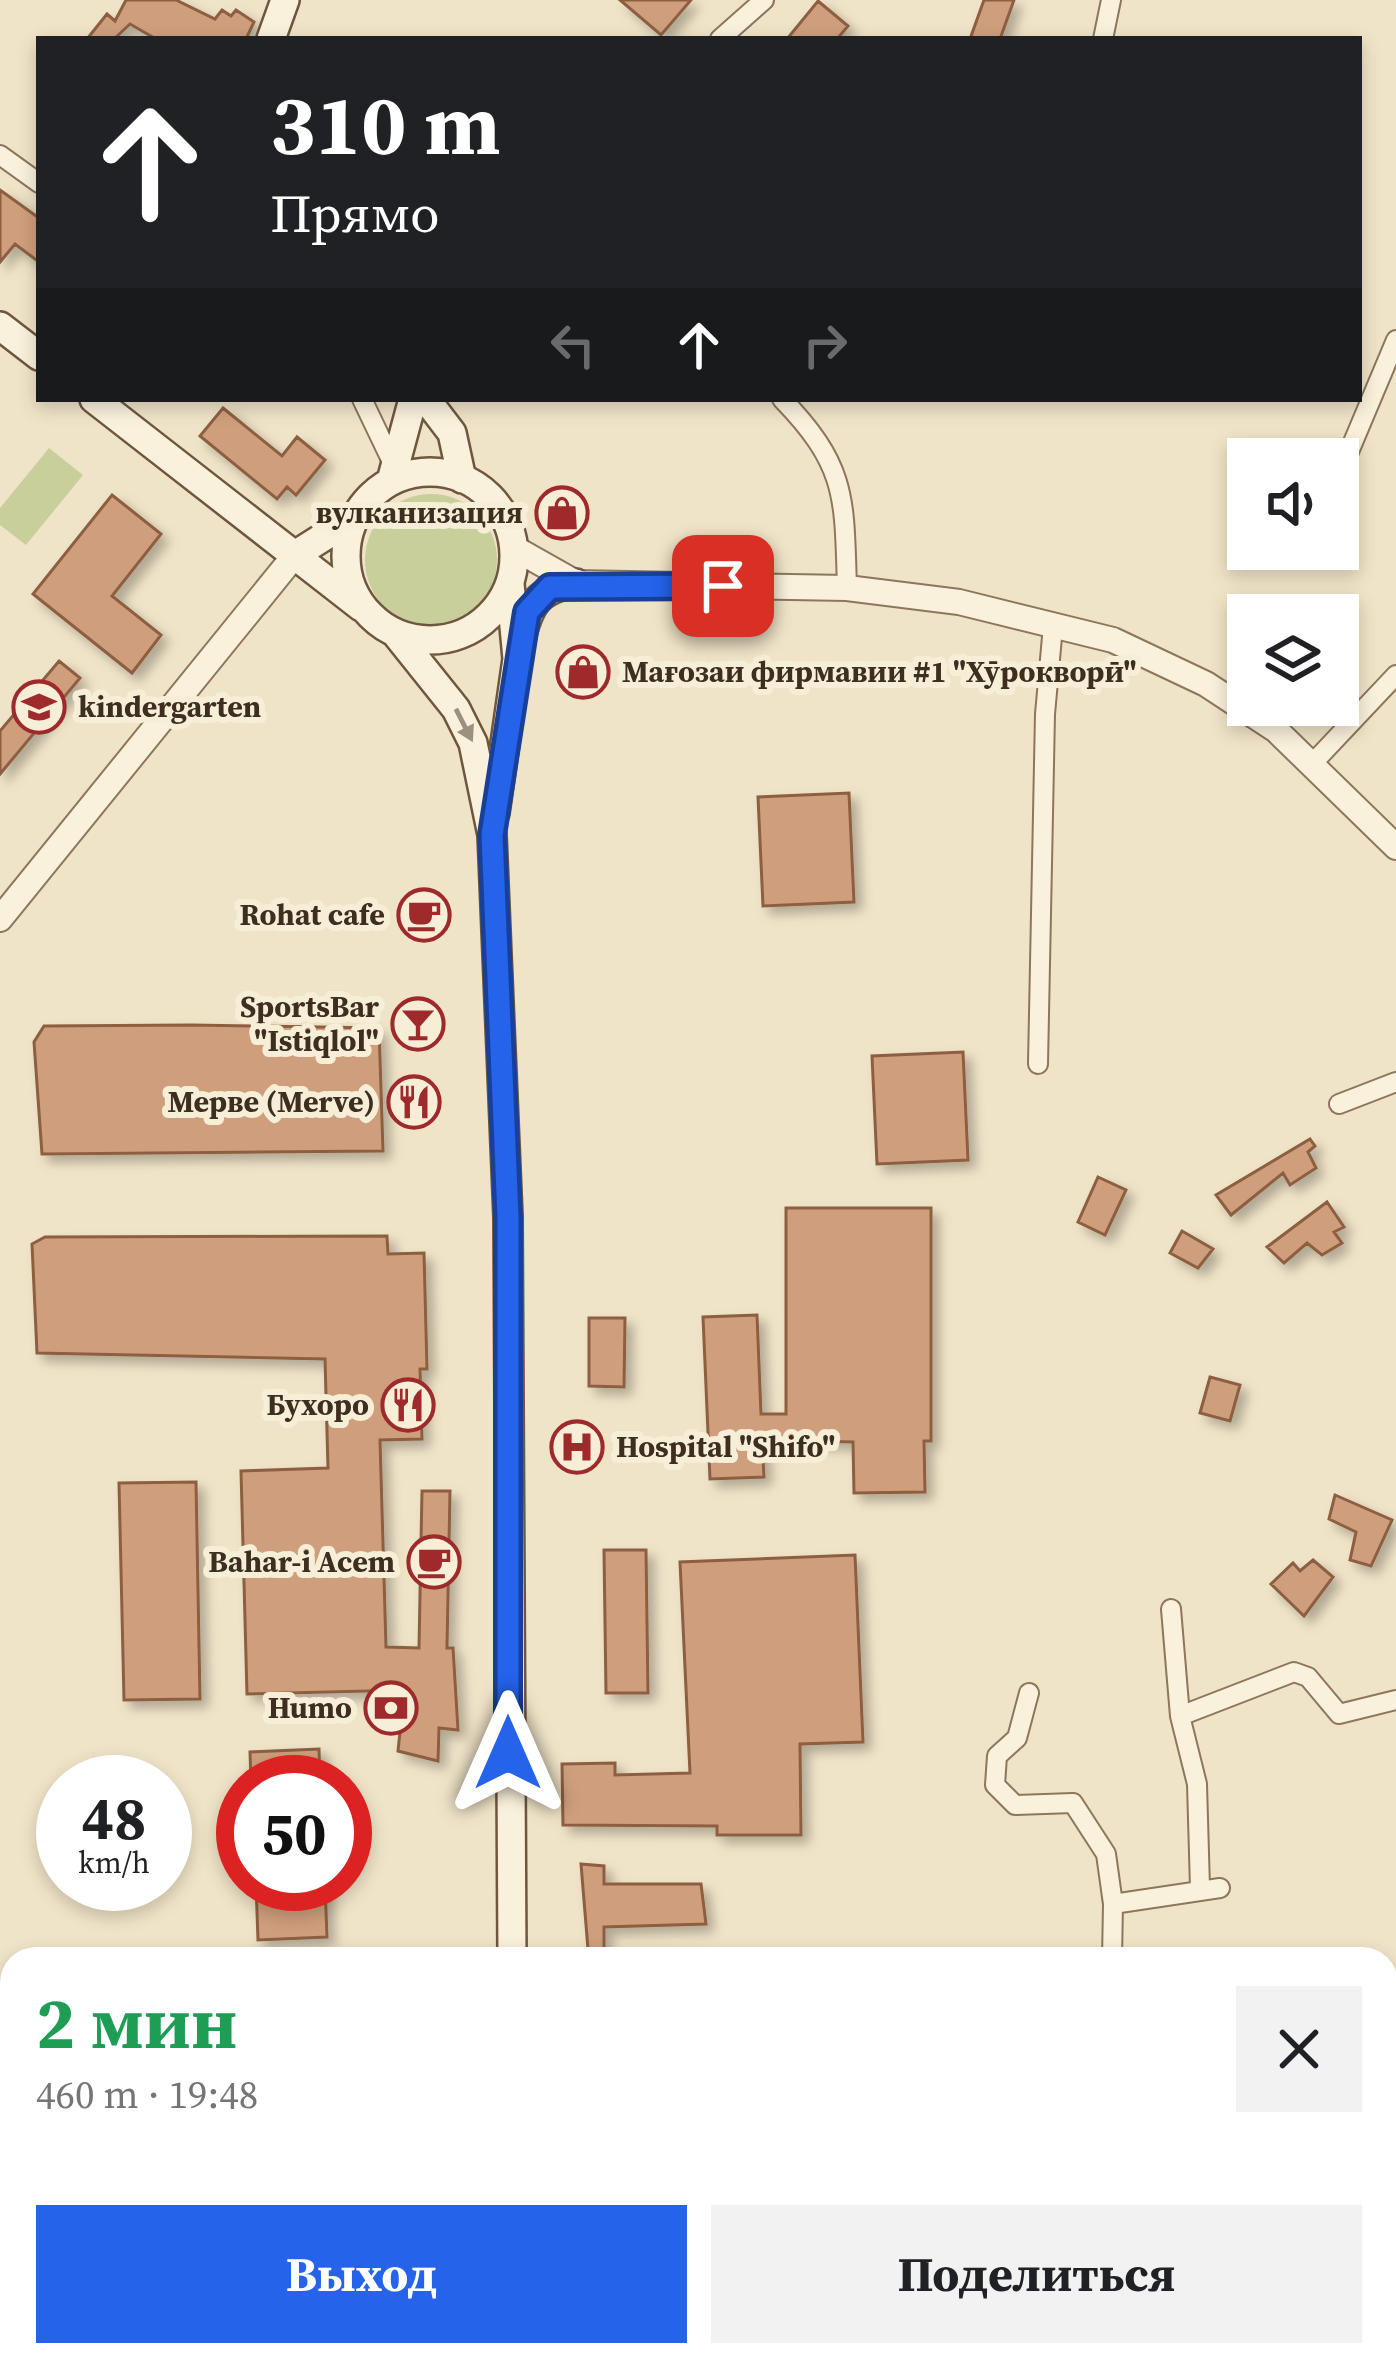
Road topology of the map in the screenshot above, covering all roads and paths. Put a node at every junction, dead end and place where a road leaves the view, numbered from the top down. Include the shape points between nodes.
1 (285, 0) edge
2 (764, 0) edge
3 (1111, 0) edge
4 (272, 36) edge
5 (723, 36) edge
6 (1103, 36) edge
7 (0, 155) edge
8 (36, 181) edge
9 (0, 326) edge
10 (1396, 340) edge
11 (36, 354) edge
12 (98, 402) edge
13 (363, 402) edge
14 (412, 402) edge
15 (784, 402) edge
16 (448, 411) edge
17 (1355, 438) edge
18 (393, 475) junction
19 (462, 479) junction
20 (355, 517) junction
21 (514, 548) junction
22 (295, 555) junction
23 (576, 583) junction
24 (510, 584) junction
25 (847, 588) junction
26 (364, 610) junction
27 (1054, 626) junction
28 (396, 634) junction
29 (517, 659) junction
30 (1396, 675) edge
31 (1312, 764) junction
32 (492, 835) junction
33 (1396, 847) edge
34 (0, 919) edge
35 (1038, 1064) dead end
36 (1396, 1082) edge
37 (1339, 1104) dead end
38 (1171, 1609) dead end
39 (1029, 1693) dead end
40 (1396, 1700) edge
41 (1180, 1716) junction
42 (1113, 1904) junction
43 (512, 1947) edge
44 (1112, 1947) edge

1 - 4 main road
2 - 5 street
3 - 6 street
7 - 8 street
9 - 11 main road
10 - 17 street
12 - 22 main road
13 - 18 street
14 - 18 main road
15 - 25 street via 844,493
16 - 19 main road
18 - 19 main road
18 - 20 main road
19 - 21 main road via 498,506
20 - 22 main road
20 - 26 main road via 346,564
21 - 23 street
21 - 24 main road
22 - 26 main road
22 - 34 street
23 - 25 street
23 - 29 main road via 538,596
24 - 28 main road via 492,614 464,634 430,641
24 - 29 main road
25 - 27 street via 958,602
26 - 28 main road
27 - 31 street via 1113,640 1207,684
27 - 35 street
28 -> 32 main road via 473,743
29 - 32 main road
30 - 31 street
31 - 33 street
32 - 43 main road via 508,1217
36 - 37 street
38 - 41 street
39 - 42 street via 1017,1738 997,1756 995,1786 1015,1805 1073,1803 1106,1854
40 - 41 street via 1339,1714 1294,1672
41 - 42 street via 1210,1888
42 - 44 street

